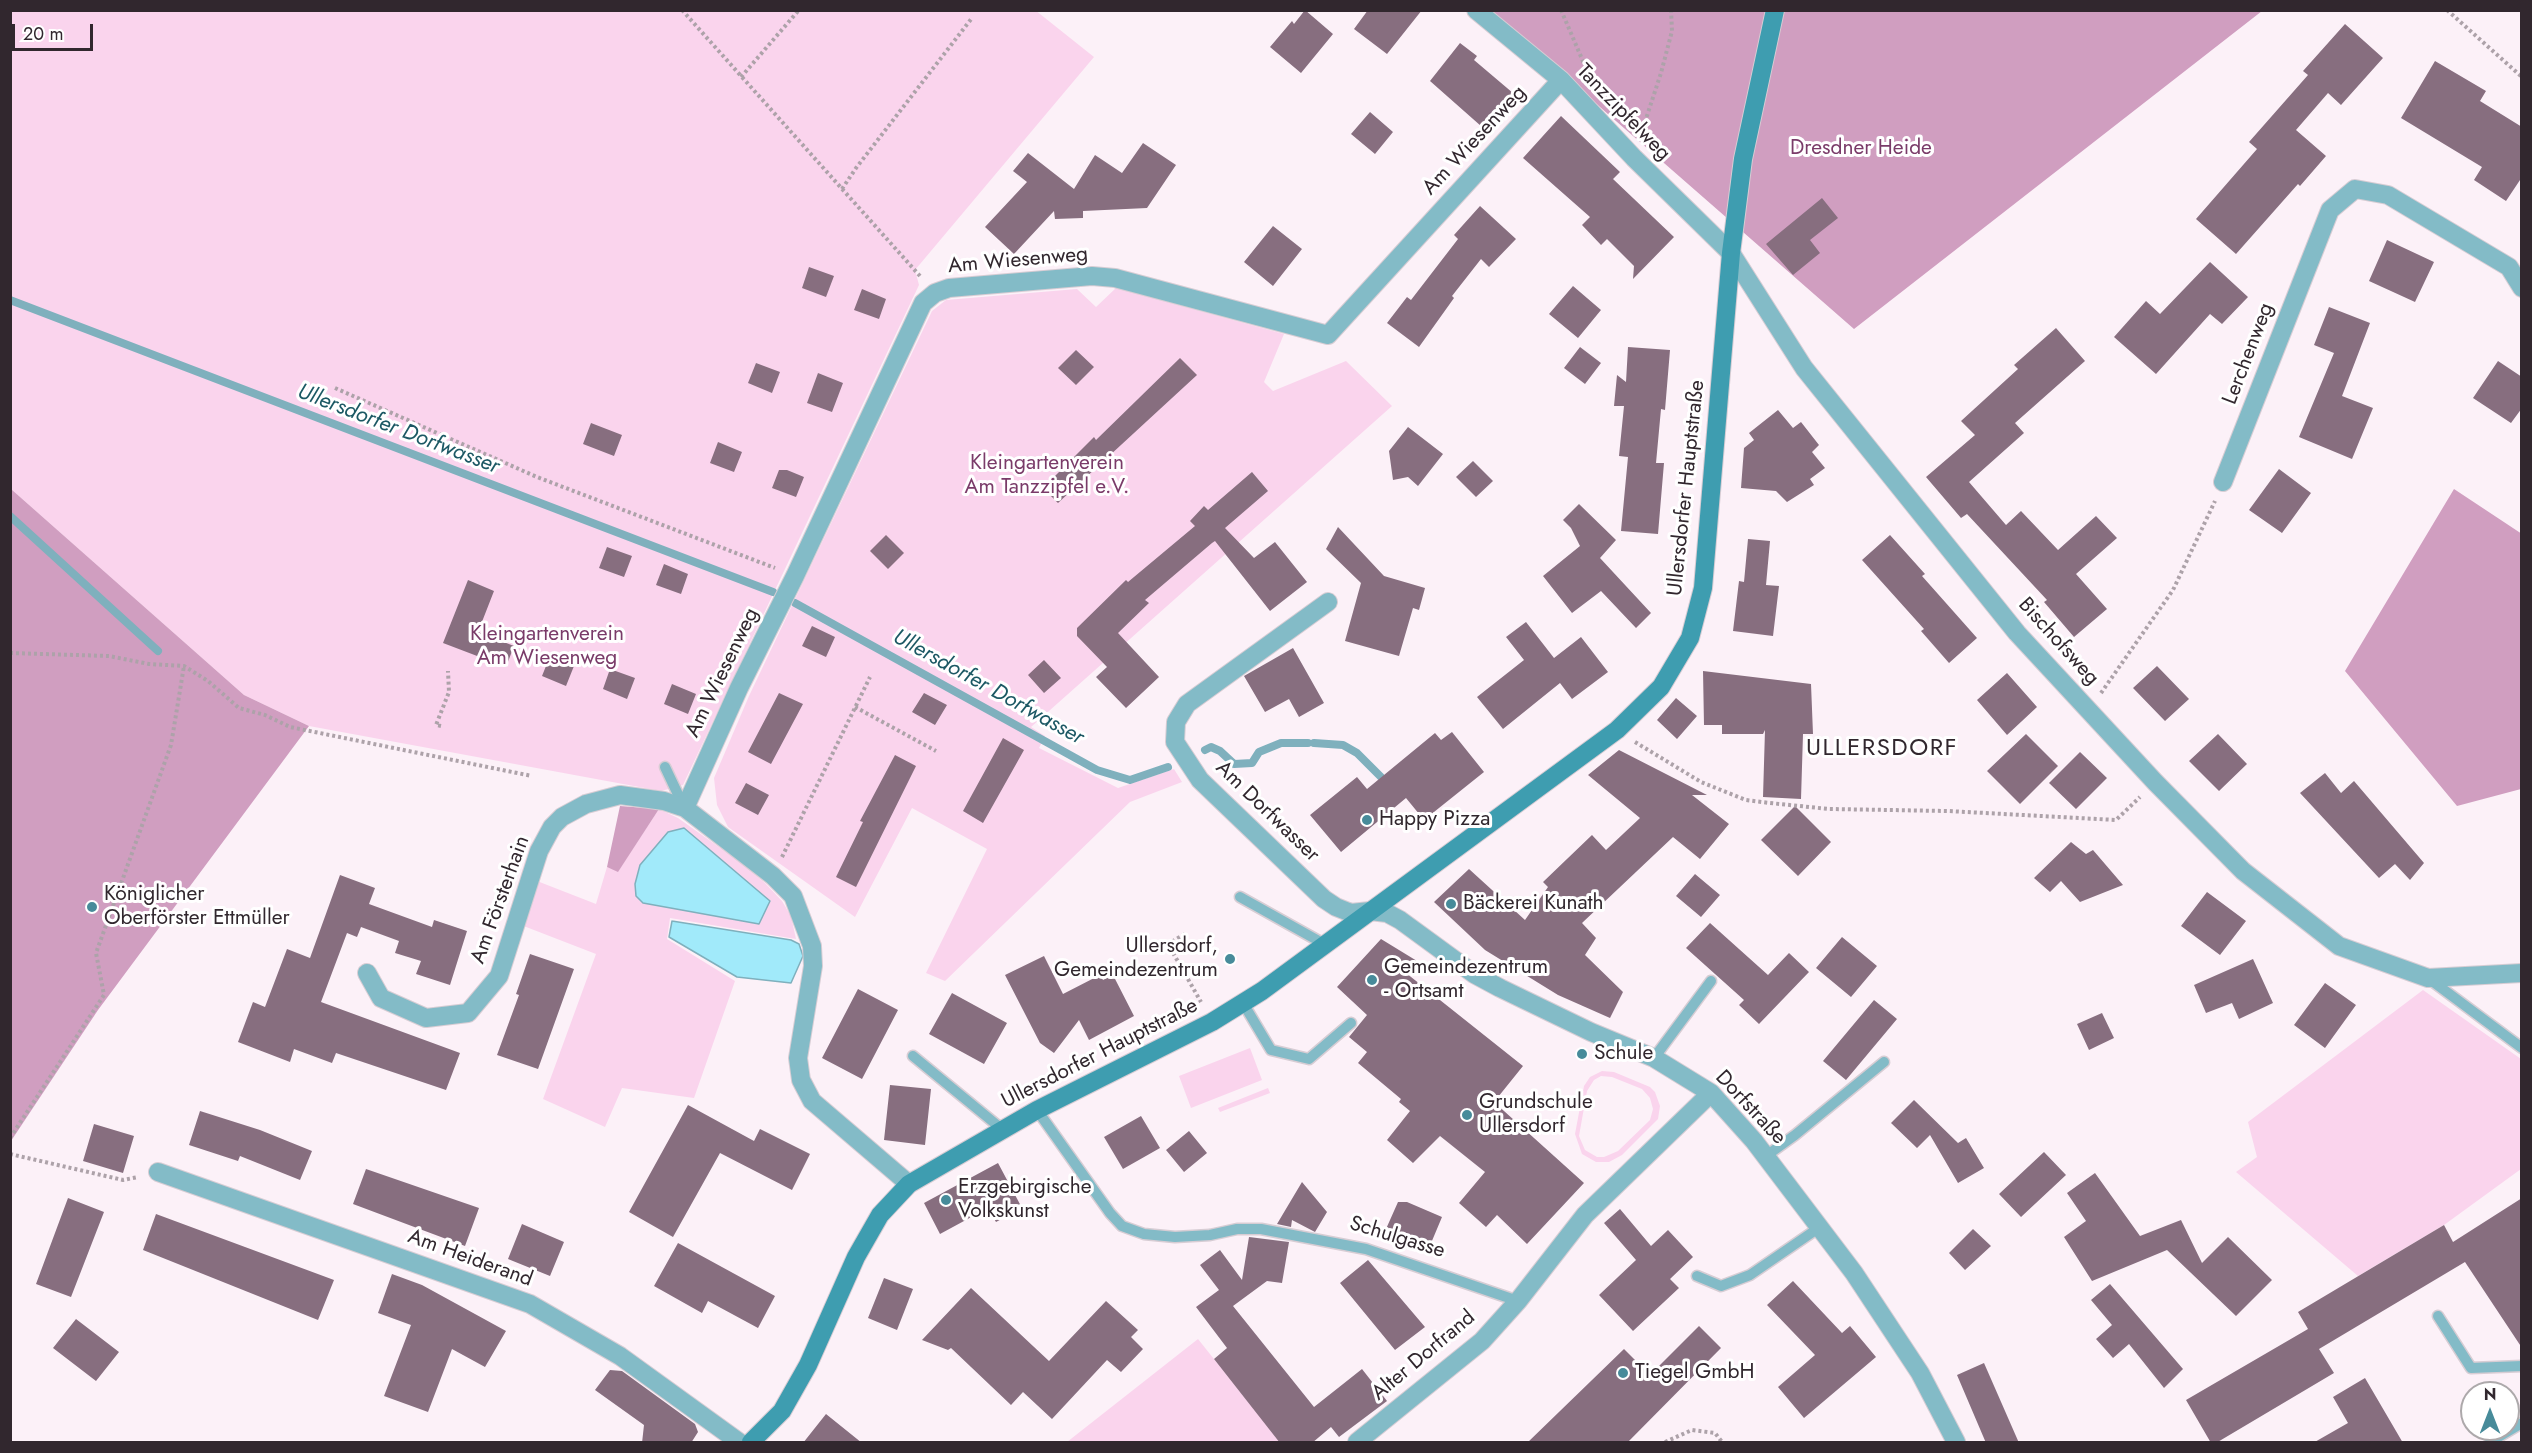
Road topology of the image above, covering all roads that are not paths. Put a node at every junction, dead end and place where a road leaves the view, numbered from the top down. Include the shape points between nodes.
1 (1476, 10) edge
2 (1774, 12) edge
3 (1562, 80) junction
4 (1731, 253) junction
5 (2522, 288) edge
6 (2223, 482) road end
7 (1328, 602) dead end
8 (665, 767) dead end
9 (685, 808) junction
10 (1240, 897) dead end
11 (1370, 911) junction
12 (1326, 945) junction
13 (367, 973) dead end
14 (2522, 973) edge
15 (2428, 978) junction
16 (1711, 981) dead end
17 (1243, 1003) junction
18 (1351, 1023) dead end
19 (2522, 1048) edge
20 (913, 1056) dead end
21 (1654, 1058) junction
22 (1884, 1062) dead end
23 (1711, 1094) junction
24 (1037, 1110) junction
25 (1003, 1130) junction
26 (1766, 1156) junction
27 (158, 1172) road end
28 (909, 1184) junction
29 (1820, 1227) junction
30 (1697, 1276) dead end
31 (1518, 1300) junction
32 (2438, 1316) dead end
33 (2522, 1366) edge
34 (2522, 1423) edge
35 (739, 1443) edge
36 (751, 1443) edge
37 (1357, 1443) edge
38 (1956, 1443) edge
39 (2490, 1443) edge

1 - 3 street, Tanzzipfelweg
2 - 4 main road, Ullersdorfer Hauptstraße via 1743,159
3 - 4 street, Tanzzipfelweg via 1634,158
3 - 9 street, Am Wiesenweg via 1328,335 1092,276 949,288 935,293 923,303
4 - 11 main road, Ullersdorfer Hauptstraße via 1703,588 1690,638 1661,687 1617,730
4 - 15 street, Bischofsweg via 1804,368 2017,633 2155,782 2243,871 2339,946
5 - 6 street, Lerchenweg via 2508,267 2388,195 2355,189 2330,210
7 - 11 street, Am Dorfwasser via 1187,704 1176,722 1175,742 1200,780 1324,898 1351,913
8 - 9 lane
9 - 13 street, Am Försterhain via 620,795 586,804 562,817 539,851 499,976 468,1014 426,1018 381,998
9 - 28 street, Am Försterhain via 793,896 812,946 813,966 798,1058 801,1080 812,1101
10 - 12 lane
11 - 12 main road, Ullersdorfer Hauptstraße
11 - 21 street, Dorfstraße via 1400,920 1474,974 1527,1003
12 - 17 main road, Ullersdorfer Hauptstraße
14 - 15 street, Bischofsweg
15 - 19 lane, Bischofsweg
16 - 21 lane
17 - 18 lane via 1271,1050 1309,1059
17 - 24 main road, Ullersdorfer Hauptstraße
20 - 25 lane
21 - 23 street, Dorfstraße
22 - 26 lane
23 - 26 street, Dorfstraße
23 - 31 street via 1586,1215
24 - 25 main road, Ullersdorfer Hauptstraße
24 - 31 lane, Schulgasse via 1122,1226 1144,1234 1175,1237 1237,1229 1296,1235 1366,1249
25 - 28 main road, Ullersdorfer Hauptstraße
26 - 29 street, Dorfstraße
27 - 35 street, Am Heiderand via 530,1304 620,1356
28 - 36 main road, Ullersdorfer Hauptstraße via 880,1215 856,1257 808,1365 782,1411
29 - 30 lane via 1750,1275 1721,1286
29 - 38 street, Dorfstraße via 1920,1373
31 - 37 street, Alter Dorfrand via 1482,1341
32 - 33 lane via 2471,1368
34 - 39 lane

